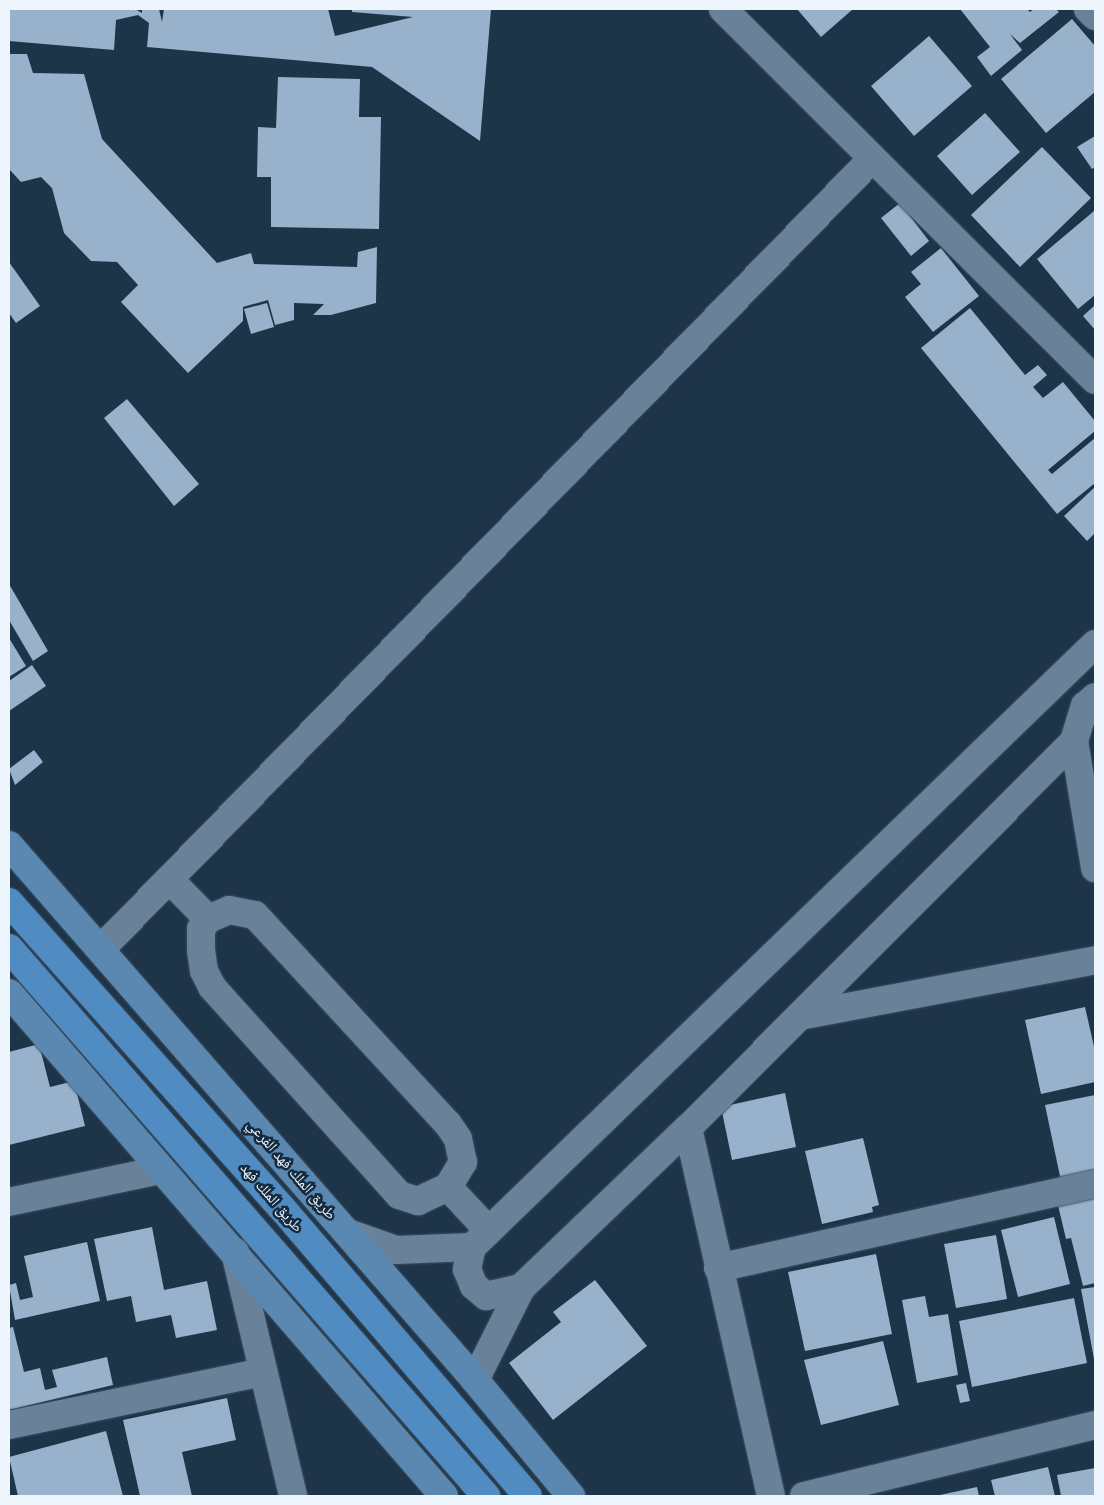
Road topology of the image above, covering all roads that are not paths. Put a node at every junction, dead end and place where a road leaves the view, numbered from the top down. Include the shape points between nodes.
1 (724, 9) edge
2 (1088, 9) edge
3 (1095, 16) edge
4 (872, 159) junction
5 (1095, 380) edge
6 (1095, 644) edge
7 (1092, 703) edge
8 (1074, 741) junction
9 (9, 845) edge
10 (1095, 868) edge
11 (169, 879) junction
12 (9, 902) edge
13 (208, 919) junction
14 (9, 948) edge
15 (101, 949) junction
16 (1095, 960) edge
17 (9, 993) edge
18 (800, 1016) junction
19 (688, 1128) junction
20 (161, 1170) junction
21 (1095, 1184) edge
22 (448, 1187) junction
23 (9, 1202) edge
24 (348, 1233) junction
25 (480, 1239) junction
26 (235, 1252) junction
27 (718, 1268) junction
28 (521, 1288) junction
29 (262, 1372) junction
30 (476, 1380) junction
31 (9, 1424) edge
32 (1095, 1425) edge
33 (293, 1496) edge
34 (444, 1496) edge
35 (486, 1496) edge
36 (528, 1496) edge
37 (571, 1496) edge
38 (771, 1496) edge
39 (804, 1496) edge

1 - 4 street
2 - 3 street
4 - 5 street
4 - 11 street
6 - 25 street
7 - 8 street
8 - 10 street
8 - 18 street
9 - 15 main road, طريق الملك فهد الفرعي
11 - 13 street
11 - 15 street
12 - 36 highway, طريق الملك فهد via 281,1207
13 - 22 street via 229,910 255,916 448,1124 458,1139 463,1162
13 - 22 street via 201,930 204,971 218,995 399,1195 418,1201
14 - 35 highway
15 - 24 main road, طريق الملك فهد الفرعي
16 - 18 street
17 - 20 main road
18 - 19 street
19 - 27 street
19 - 28 street
20 - 23 street
20 - 26 main road
21 - 27 street
22 - 25 street
24 - 25 street via 396,1250
24 - 30 main road, طريق الملك فهد الفرعي
25 - 28 street via 467,1269 474,1286 486,1296
26 - 29 street
26 - 34 main road
27 - 38 street
28 - 30 street
29 - 31 street
29 - 33 street
30 - 37 main road, طريق الملك فهد الفرعي
32 - 39 street

